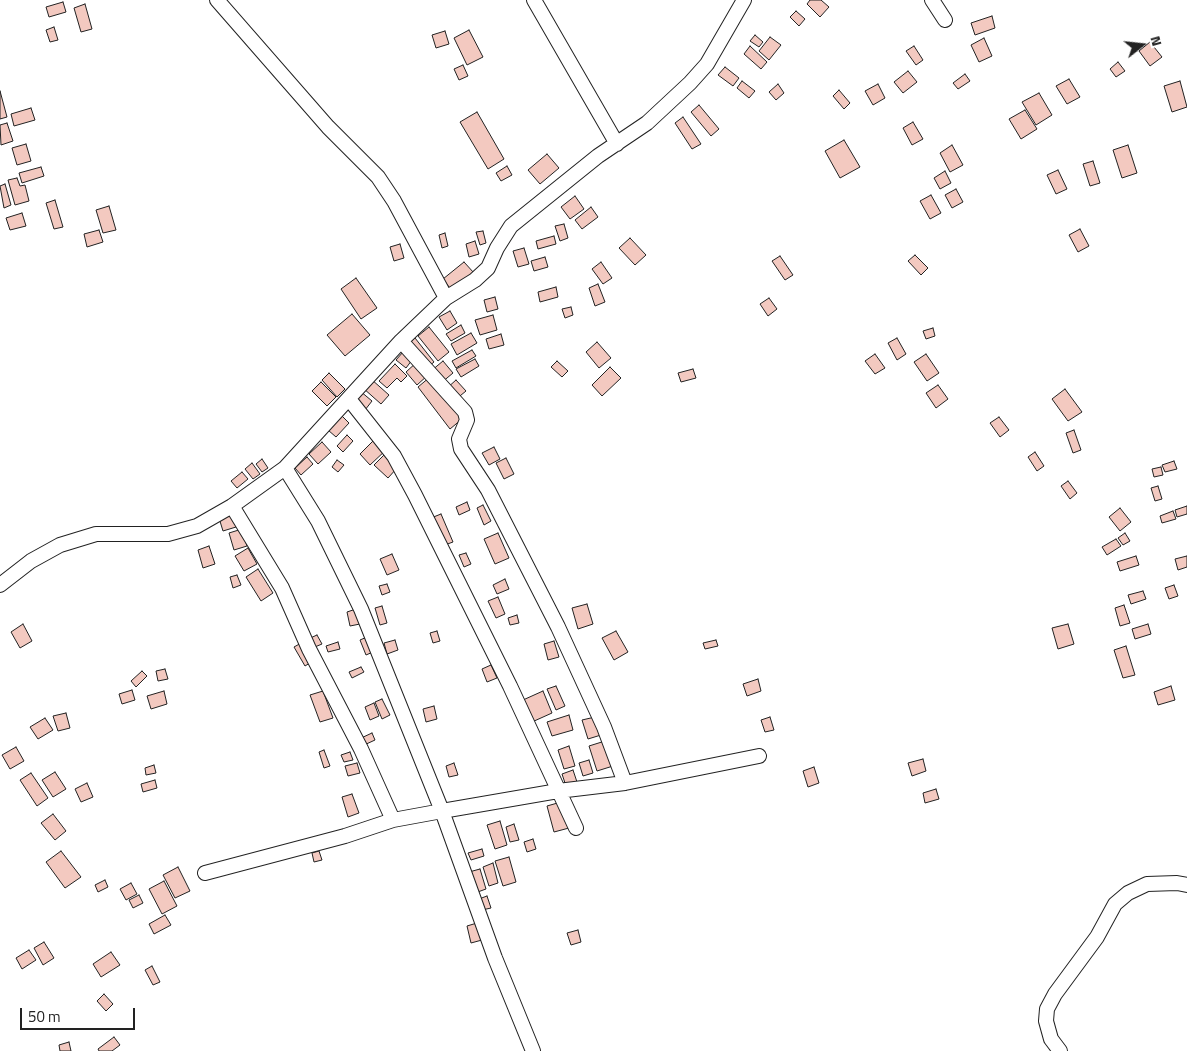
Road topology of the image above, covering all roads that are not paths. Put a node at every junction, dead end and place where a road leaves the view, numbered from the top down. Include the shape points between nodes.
1 (217, 0) edge
2 (534, 0) edge
3 (744, 0) edge
4 (932, 0) edge
5 (945, 20) dead end
6 (617, 144) junction
7 (446, 298) junction
8 (400, 341) junction
9 (348, 399) junction
10 (285, 468) junction
11 (232, 506) junction
12 (0, 585) edge
13 (759, 756) dead end
14 (626, 783) junction
15 (558, 791) junction
16 (442, 811) junction
17 (393, 820) junction
18 (576, 828) dead end
19 (204, 873) dead end
20 (1187, 886) edge
21 (533, 1051) edge
22 (1060, 1051) edge

1 - 7 street via 328,127 378,177
2 - 6 street
3 - 6 street via 707,64 647,122
4 - 5 street
6 - 7 street via 511,226 488,268
7 - 8 street
8 - 9 street
8 - 14 street via 465,412 467,420 459,439 461,449 488,490 554,619 604,726
9 - 10 street
9 - 15 street via 398,463 510,686
10 - 11 street
10 - 16 street via 318,521 361,609
11 - 12 street via 182,531 168,534 96,534 60,545 31,561
11 - 17 street via 282,588 308,649 358,742
13 - 14 street
14 - 15 street
15 - 16 street
15 - 18 street
16 - 17 street
16 - 21 street via 495,958
17 - 19 street
20 - 22 street via 1148,884 1128,893 1115,904 1097,937 1055,994 1048,1009 1046,1021 1051,1038

